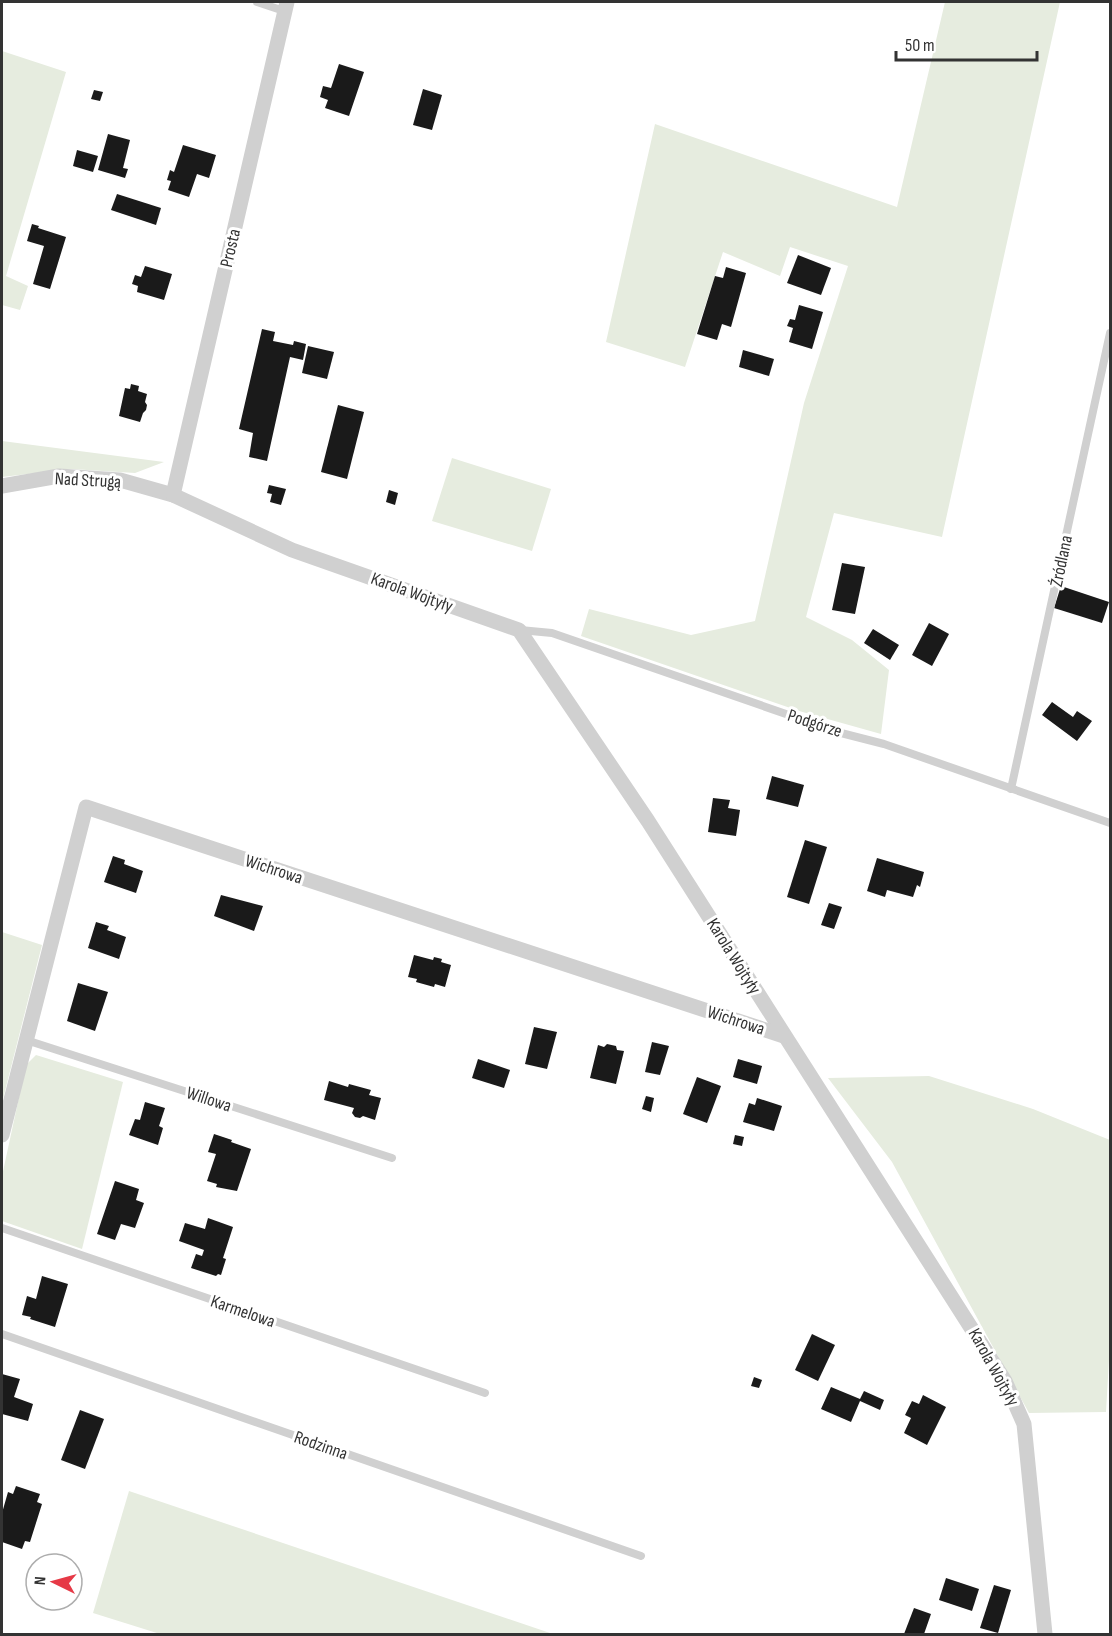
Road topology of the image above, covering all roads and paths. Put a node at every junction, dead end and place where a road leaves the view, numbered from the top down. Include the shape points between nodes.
1 (256, 2) edge
2 (286, 6) edge
3 (1110, 333) edge
4 (2, 486) edge
5 (173, 495) junction
6 (519, 630) junction
7 (1011, 789) junction
8 (1110, 823) edge
9 (784, 1036) junction
10 (26, 1040) junction
11 (2, 1135) edge
12 (392, 1158) dead end
13 (2, 1228) edge
14 (2, 1334) edge
15 (486, 1393) dead end
16 (641, 1556) dead end
17 (1045, 1635) edge

1 - 2 lane
2 - 5 street, Prosta
3 - 7 lane, Źródlana
4 - 5 street, Nad Strugą via 59,476 120,480
5 - 6 street, Karola Wojtyły via 292,550
6 - 7 lane, Podgórze via 552,633
6 - 9 street, Karola Wojtyły via 648,821
7 - 8 lane, Podgórze
9 - 10 street, Wichrowa via 86,807
9 - 17 street, Karola Wojtyły via 980,1339 1024,1424
10 - 11 street, Wichrowa
10 - 12 lane, Willowa
13 - 15 lane, Karmelowa
14 - 16 lane, Rodzinna

